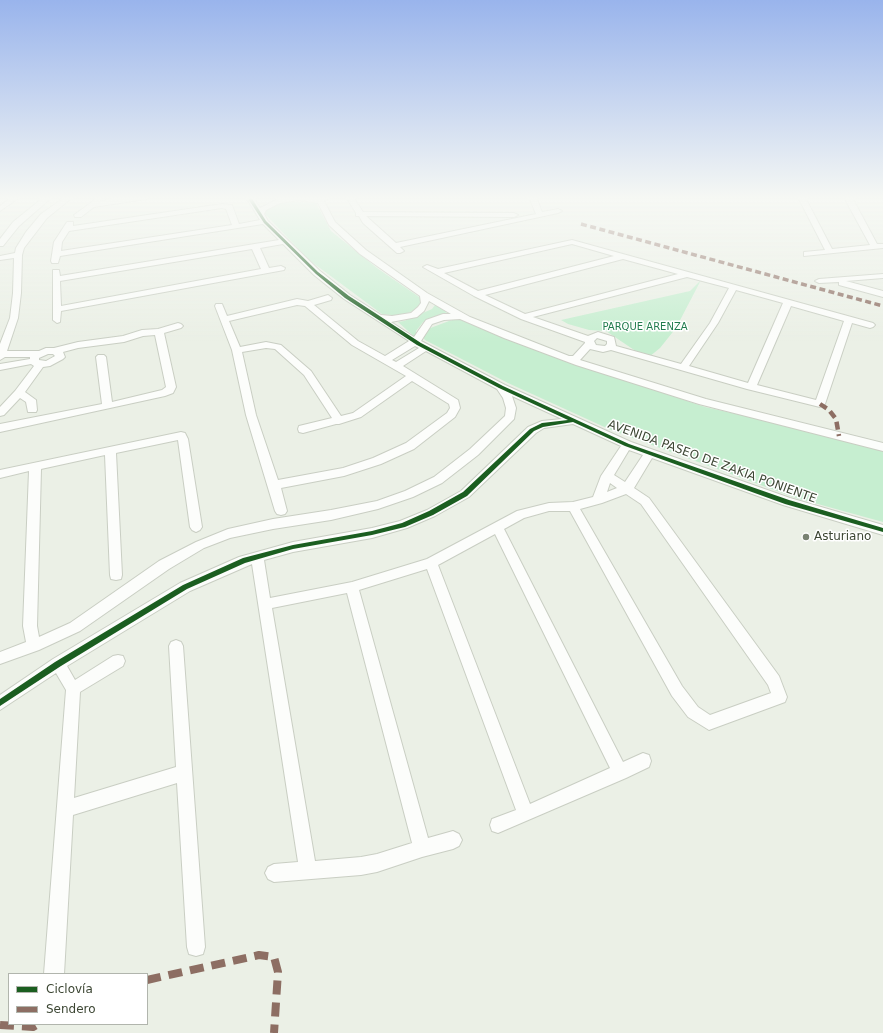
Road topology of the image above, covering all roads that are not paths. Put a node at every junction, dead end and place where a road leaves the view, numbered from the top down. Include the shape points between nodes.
1 (22, 245) edge
2 (58, 245) edge
3 (145, 245) edge
4 (276, 245) edge
5 (289, 245) edge
6 (356, 245) edge
7 (399, 245) edge
8 (558, 245) edge
9 (585, 245) edge
10 (826, 245) edge
11 (396, 246) joint
12 (879, 247) edge
13 (256, 249) junction
14 (830, 252) junction
15 (401, 253) dead end
16 (807, 254) dead end
17 (18, 255) junction
18 (627, 256) junction
19 (0, 258) edge
20 (56, 266) junction
21 (427, 267) dead end
22 (281, 268) dead end
23 (266, 271) junction
24 (437, 272) junction
25 (688, 273) junction
26 (883, 276) edge
27 (833, 280) junction
28 (819, 282) dead end
29 (734, 287) junction
30 (477, 294) junction
31 (883, 294) edge
32 (424, 295) junction
33 (328, 298) dead end
34 (788, 302) junction
35 (308, 304) junction
36 (219, 306) dead end
37 (57, 309) junction
38 (462, 316) junction
39 (524, 317) junction
40 (379, 318) junction
41 (225, 319) junction
42 (57, 320) dead end
43 (849, 320) junction
44 (870, 325) dead end
45 (178, 326) dead end
46 (159, 332) junction
47 (416, 341) junction
48 (589, 342) junction
49 (426, 347) junction
50 (606, 348) junction
51 (237, 350) junction
52 (1, 356) edge
53 (101, 357) dead end
54 (568, 359) junction
55 (37, 360) junction
56 (386, 360) junction
57 (396, 366) junction
58 (0, 367) edge
59 (683, 368) junction
60 (600, 370) junction
61 (411, 377) junction
62 (501, 387) junction
63 (751, 387) junction
64 (19, 393) junction
65 (107, 406) junction
66 (32, 410) dead end
67 (0, 413) edge
68 (339, 421) junction
69 (573, 421) junction
70 (2, 425) edge
71 (303, 429) dead end
72 (627, 445) junction
73 (883, 447) edge
74 (110, 451) junction
75 (650, 453) junction
76 (35, 466) junction
77 (0, 474) edge
78 (607, 476) junction
79 (274, 485) junction
80 (627, 489) junction
81 (598, 500) junction
82 (573, 506) junction
83 (281, 511) dead end
84 (497, 526) junction
85 (196, 527) dead end
86 (883, 530) edge
87 (257, 557) junction
88 (431, 563) junction
89 (116, 575) dead end
90 (352, 587) junction
91 (266, 604) junction
92 (34, 646) junction
93 (176, 646) dead end
94 (0, 658) edge
95 (118, 661) dead end
96 (58, 664) junction
97 (72, 689) junction
98 (0, 703) edge
99 (644, 761) dead end
100 (620, 772) junction
101 (184, 773) junction
102 (65, 809) junction
103 (526, 814) junction
104 (498, 824) dead end
105 (453, 840) dead end
106 (422, 848) junction
107 (308, 870) junction
108 (274, 873) dead end
109 (196, 947) dead end
110 (54, 973) edge

1 - 17 street
2 - 20 street
3 - 20 street
4 - 13 street
5 - 40 street, AVENIDA PASEO DE ZAKIA PONIENTE via 323,278
6 - 32 street
7 - 11 street
8 - 24 street
9 - 18 street
10 - 14 street
11 - 15 street
12 - 14 street
13 - 20 street
13 - 23 street
14 - 16 street
17 - 19 street
17 - 52 street via 14,318
18 - 25 street
18 - 30 street
20 - 37 street
21 - 24 street
22 - 23 street
23 - 37 street
24 - 30 street
25 - 29 street
25 - 39 street
26 - 27 street
27 - 28 street
27 - 31 street
29 - 34 street
29 - 59 street via 714,323
30 - 39 street
32 - 38 street
32 - 40 street via 425,303 414,315 392,319
33 - 35 street
34 - 43 street
34 - 63 street
35 - 41 street via 297,302
35 - 56 street via 354,343
36 - 41 street
37 - 42 street
38 - 47 street via 434,319 424,326
38 - 54 street
39 - 48 street
40 - 47 street, AVENIDA PASEO DE ZAKIA PONIENTE
41 - 51 street
43 - 44 street
43 - 63 street via 820,404
45 - 46 street
46 - 55 street via 54,350 60,357 47,364
46 - 65 street via 171,386 169,390
47 - 49 street, AVENIDA PASEO DE ZAKIA PONIENTE
47 - 56 street
48 - 50 street via 593,347
48 - 50 street via 594,336 603,336 611,340 612,345
48 - 54 street via 576,358
49 - 57 street
49 - 62 street, AVENIDA PASEO DE ZAKIA PONIENTE
50 - 59 street
50 - 60 street via 598,358
51 - 68 street via 266,345 278,347 308,373
51 - 79 street via 251,415
52 - 55 street
53 - 65 street
54 - 60 street
55 - 58 street
55 - 64 street
56 - 57 street
57 - 61 street
59 - 63 street
60 - 73 street via 703,402
61 - 68 street via 357,416
61 - 79 street via 454,402 455,408 451,415 410,446 378,461 344,472
62 - 69 street, AVENIDA PASEO DE ZAKIA PONIENTE
62 - 92 street via 508,398 510,417 474,452 438,480 378,505 228,534 200,545 164,565 75,627
64 - 66 street via 31,400
64 - 67 street
65 - 70 street
68 - 71 street
69 - 72 street, AVENIDA PASEO DE ZAKIA PONIENTE
69 - 87 street via 542,425 532,430 465,494 431,513 403,525 372,533 293,546
72 - 75 street, AVENIDA PASEO DE ZAKIA PONIENTE
72 - 78 street
74 - 76 street
74 - 85 street via 181,436
74 - 89 street
75 - 80 street
75 - 86 street, AVENIDA PASEO DE ZAKIA PONIENTE via 808,508
76 - 77 street
76 - 92 street via 30,626
78 - 80 street
78 - 81 street
79 - 83 street
80 - 81 street
80 - 82 street via 645,501 774,681 780,697 709,723 693,712 677,691
81 - 82 street
82 - 84 street via 549,507 521,514
84 - 88 street
84 - 100 street
87 - 91 street
87 - 96 street via 185,587
88 - 90 street
88 - 103 street
90 - 91 street
90 - 106 street
91 - 107 street
92 - 94 street
93 - 101 street
95 - 97 street
96 - 97 street
96 - 98 street
97 - 102 street
99 - 100 street
100 - 103 street
101 - 102 street
101 - 109 street
102 - 110 street
103 - 104 street
105 - 106 street
106 - 107 street via 377,863
107 - 108 street

